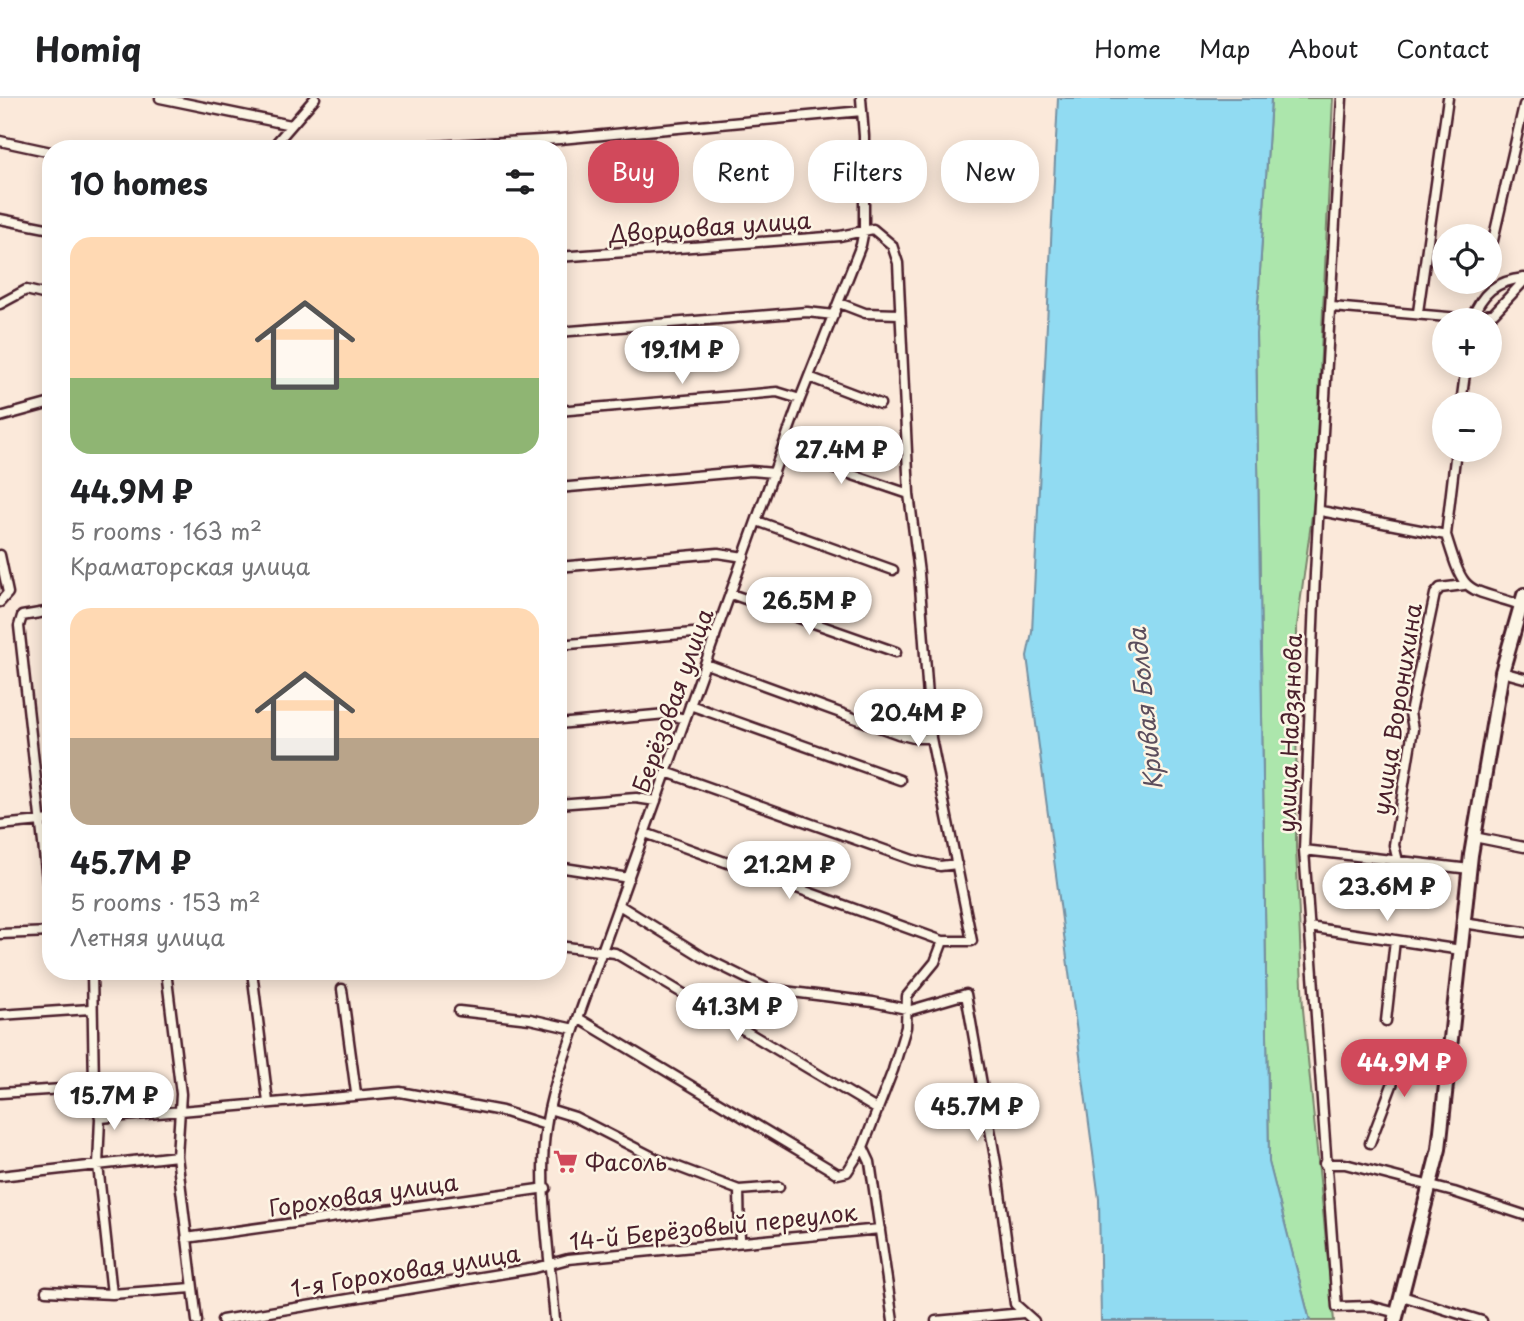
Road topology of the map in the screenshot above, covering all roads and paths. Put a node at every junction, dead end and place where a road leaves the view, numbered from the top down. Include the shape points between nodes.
1 (160, 98) edge
2 (315, 98) edge
3 (861, 98) edge
4 (1342, 98) edge
5 (1448, 98) edge
6 (1524, 105) edge
7 (862, 111) junction
8 (291, 125) junction
9 (279, 140) edge
10 (542, 140) edge
11 (0, 141) edge
12 (42, 150) edge
13 (0, 219) edge
14 (1497, 224) edge
15 (42, 227) edge
16 (864, 230) junction
17 (567, 256) edge
18 (1524, 279) edge
19 (1502, 281) edge
20 (42, 294) edge
21 (839, 303) junction
22 (0, 304) edge
23 (1332, 307) junction
24 (1498, 308) edge
25 (1418, 312) junction
26 (899, 314) junction
27 (1432, 314) edge
28 (834, 315) junction
29 (567, 331) edge
30 (809, 377) junction
31 (800, 399) junction
32 (880, 404) dead end
33 (42, 405) edge
34 (567, 410) edge
35 (0, 417) edge
36 (782, 451) junction
37 (1455, 462) edge
38 (774, 473) junction
39 (567, 487) edge
40 (909, 494) junction
41 (1321, 511) junction
42 (757, 521) junction
43 (1446, 535) junction
44 (0, 555) edge
45 (744, 557) junction
46 (567, 566) edge
47 (893, 570) dead end
48 (1464, 585) junction
49 (731, 594) junction
50 (1523, 600) edge
51 (0, 602) edge
52 (42, 613) edge
53 (715, 637) junction
54 (567, 644) edge
55 (896, 652) dead end
56 (706, 664) junction
57 (1502, 672) junction
58 (1524, 678) edge
59 (691, 705) junction
60 (685, 719) junction
61 (567, 723) edge
62 (931, 738) junction
63 (666, 772) junction
64 (901, 780) dead end
65 (42, 791) edge
66 (656, 801) junction
67 (567, 803) edge
68 (42, 820) edge
69 (0, 825) edge
70 (645, 833) junction
71 (1474, 837) junction
72 (1524, 847) edge
73 (1304, 850) junction
74 (1398, 862) junction
75 (957, 864) junction
76 (567, 868) edge
77 (1469, 869) junction
78 (629, 878) junction
79 (619, 905) junction
80 (1463, 923) junction
81 (1309, 927) junction
82 (42, 932) edge
83 (1524, 932) edge
84 (0, 934) edge
85 (1395, 940) junction
86 (943, 942) junction
87 (567, 947) edge
88 (1461, 950) junction
89 (603, 951) junction
90 (92, 980) edge
91 (167, 980) edge
92 (254, 980) edge
93 (342, 989) dead end
94 (90, 1009) junction
95 (904, 1009) junction
96 (459, 1011) dead end
97 (0, 1015) edge
98 (578, 1018) junction
99 (1386, 1021) dead end
100 (574, 1029) junction
101 (1449, 1075) junction
102 (94, 1087) junction
103 (0, 1093) edge
104 (356, 1093) junction
105 (268, 1102) junction
106 (549, 1109) junction
107 (180, 1110) junction
108 (878, 1110) junction
109 (100, 1118) junction
110 (546, 1125) junction
111 (1370, 1143) dead end
112 (863, 1147) junction
113 (177, 1156) junction
114 (1324, 1164) junction
115 (98, 1165) junction
116 (0, 1176) edge
117 (779, 1187) dead end
118 (1431, 1187) junction
119 (546, 1188) junction
120 (739, 1190) junction
121 (1524, 1215) edge
122 (880, 1229) junction
123 (186, 1238) junction
124 (740, 1242) junction
125 (551, 1262) junction
126 (192, 1288) junction
127 (46, 1291) dead end
128 (112, 1294) junction
129 (1402, 1296) junction
130 (1023, 1313) junction
131 (1396, 1317) edge
132 (222, 1320) edge
133 (197, 1321) edge
134 (555, 1321) edge
135 (893, 1321) edge
136 (936, 1321) edge
137 (1034, 1321) edge
138 (1482, 1321) edge

1 - 8 street
2 - 8 street
3 - 7 street, Берёзовая улица
4 - 23 street, улица Надзянова
5 - 25 street
6 - 14 street
7 - 10 street
7 - 16 street, Берёзовая улица
8 - 9 street
11 - 12 street
13 - 15 street
16 - 17 street, Дворцовая улица via 840,236
16 - 21 street, Берёзовая улица
16 - 26 street via 873,229 892,246 898,262
18 - 19 street
18 - 24 street
20 - 22 street via 26,290
21 - 26 street via 865,313
21 - 28 street, Берёзовая улица
23 - 25 street
23 - 41 street, улица Надзянова
25 - 27 street
26 - 40 street
28 - 29 street via 807,312
28 - 30 street, Берёзовая улица
30 - 31 street, Берёзовая улица
30 - 32 street
31 - 34 street via 777,392
31 - 36 street, Берёзовая улица
33 - 35 street
36 - 38 street, Берёзовая улица
36 - 40 street
37 - 43 street
38 - 39 street via 751,471
38 - 42 street, Берёзовая улица
40 - 62 street
41 - 43 street
41 - 73 street, улица Надзянова
42 - 45 street, Берёзовая улица
42 - 47 street
43 - 48 street
44 - 51 street via 8,593
45 - 46 street via 718,553
45 - 49 street, Берёзовая улица
48 - 50 street via 1472,591
48 - 74 street, улица Воронихина via 1440,588 1435,594 1410,713 1413,729 1394,845
49 - 53 street, Берёзовая улица
49 - 55 street
50 - 57 main road
52 - 65 street via 22,616 19,626
53 - 54 street via 693,633
53 - 56 street, Берёзовая улица
56 - 59 street, Берёзовая улица
56 - 62 street via 898,734
57 - 58 street
57 - 71 main road
59 - 60 street, Берёзовая улица
59 - 64 street
60 - 61 street via 666,714
60 - 63 street, Берёзовая улица
62 - 75 street
63 - 66 street, Берёзовая улица
63 - 75 street via 913,860 940,866
66 - 67 street via 636,798
66 - 70 street, Берёзовая улица
68 - 69 street
70 - 78 street, Берёзовая улица
70 - 86 street
71 - 72 street
71 - 77 main road
73 - 74 street
73 - 81 street, улица Надзянова
74 - 77 street
75 - 86 street via 972,941
76 - 78 street
77 - 80 main road
78 - 79 street, Берёзовая улица
79 - 89 street, Берёзовая улица
79 - 95 street via 703,957 768,989
80 - 83 street
80 - 88 main road
81 - 85 street
81 - 114 street, улица Надзянова
82 - 84 street
85 - 88 street
85 - 99 street
86 - 95 street via 930,969 907,996
87 - 89 street
88 - 101 main road
89 - 98 street, Берёзовая улица
89 - 108 street via 615,953
90 - 94 street
91 - 107 street
92 - 105 street
93 - 104 street
94 - 97 street
94 - 102 street
95 - 108 street via 903,1042
95 - 130 street via 921,1009 965,994 996,1163 1015,1304
96 - 100 street
98 - 100 street, Берёзовая улица
98 - 112 street via 838,1174 847,1172
100 - 106 street, Берёзовая улица
101 - 111 street via 1396,1072
101 - 118 main road
102 - 103 street
102 - 109 street
104 - 105 street
104 - 110 street via 400,1092 502,1111
105 - 107 street
106 - 110 street, Берёзовая улица
106 - 120 street via 575,1117 657,1159
107 - 109 street
107 - 113 street
108 - 112 street
109 - 115 street
110 - 119 street, Берёзовая улица
112 - 122 street via 870,1162
113 - 115 street
113 - 123 street
114 - 118 street via 1345,1164
114 - 131 street, улица Надзянова via 1337,1307 1370,1306
115 - 116 street
115 - 128 street
117 - 120 street
118 - 121 street
118 - 129 main road
119 - 123 street, Гороховая улица
119 - 125 street, Берёзовая улица
120 - 124 street
122 - 124 street, 14-й Берёзовый переулок
122 - 135 street
123 - 126 street
124 - 125 street, 14-й Берёзовый переулок
125 - 132 street, 1-я Гороховая улица
125 - 134 street, Берёзовая улица
126 - 128 street
126 - 133 street
127 - 128 street
129 - 131 main road
129 - 138 street
130 - 136 street
130 - 137 street

